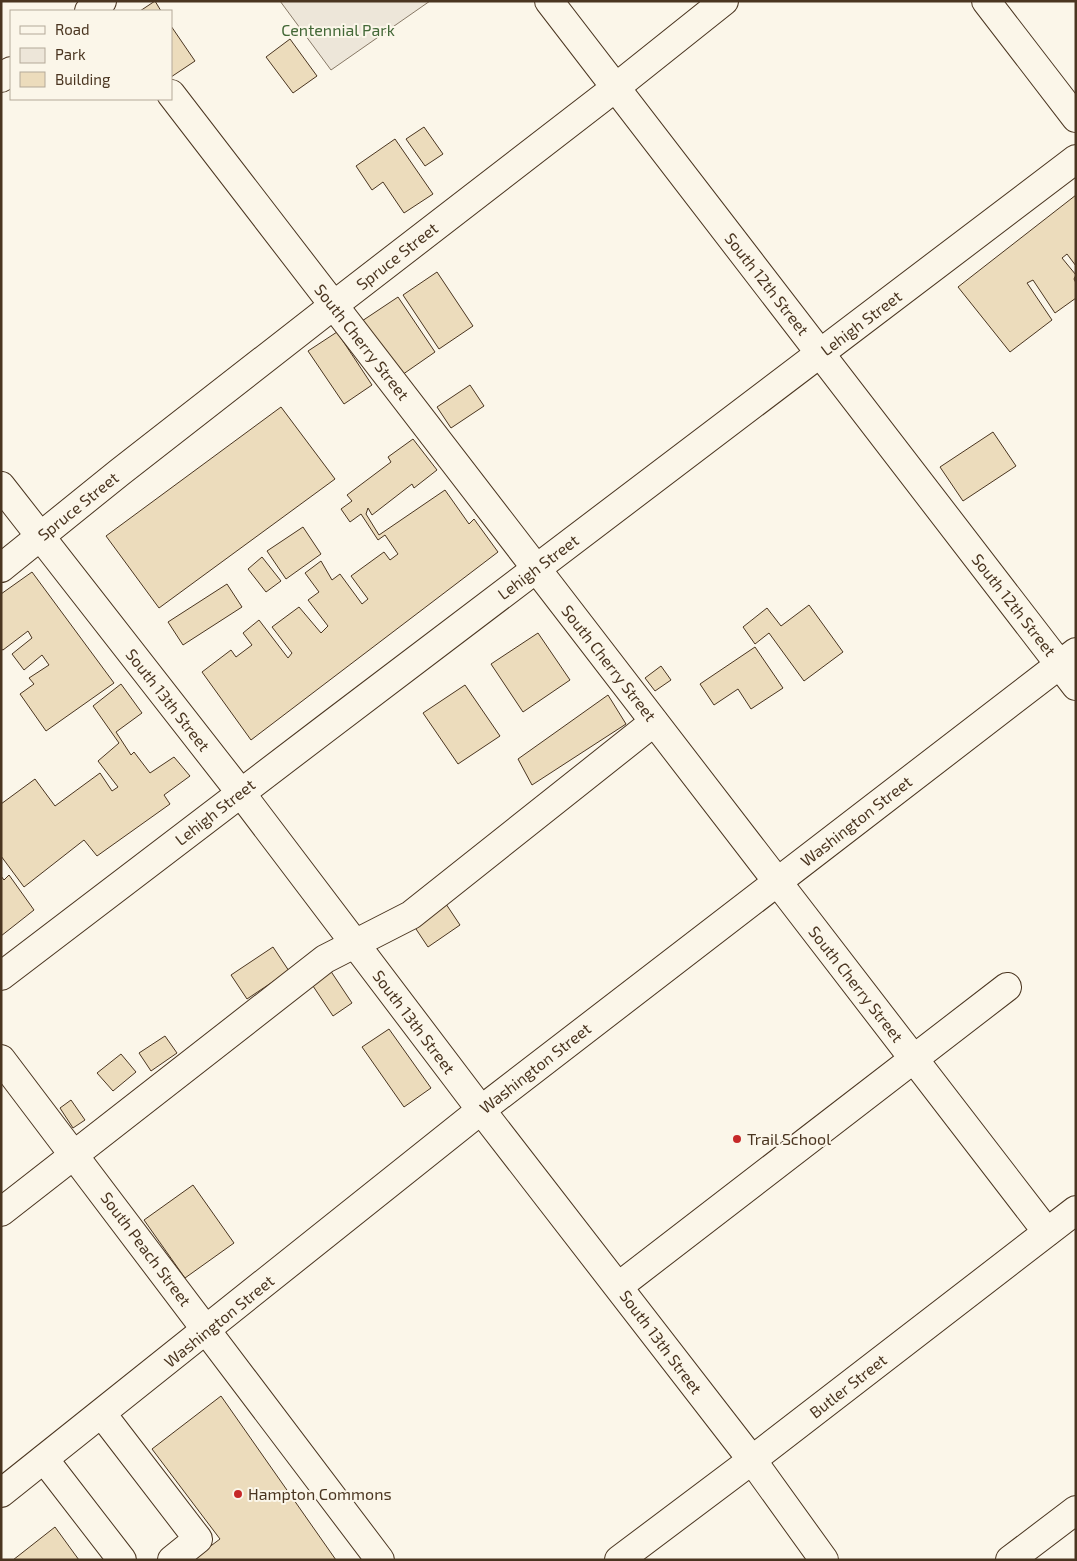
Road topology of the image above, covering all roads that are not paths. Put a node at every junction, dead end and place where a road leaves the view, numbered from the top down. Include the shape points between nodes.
1 (549, 1) edge
2 (724, 1) edge
3 (986, 1) edge
4 (616, 88) junction
5 (172, 95) edge
6 (1076, 118) edge
7 (1076, 159) edge
8 (334, 305) junction
9 (821, 354) junction
10 (1, 486) edge
11 (40, 537) junction
12 (1, 568) edge
13 (536, 568) junction
14 (1068, 658) edge
15 (1076, 686) edge
16 (654, 722) junction
17 (240, 792) junction
18 (777, 882) junction
19 (355, 944) junction
20 (1, 976) edge
21 (1007, 987) dead end
22 (1, 1059) edge
23 (913, 1059) junction
24 (481, 1110) junction
25 (74, 1155) junction
26 (1076, 1210) edge
27 (1, 1212) edge
28 (1047, 1232) junction
29 (619, 1286) junction
30 (207, 1330) junction
31 (102, 1414) junction
32 (44, 1459) junction
33 (752, 1460) junction
34 (1, 1493) edge
35 (1076, 1510) edge
36 (122, 1560) edge
37 (172, 1560) edge
38 (380, 1560) edge
39 (619, 1560) edge
40 (824, 1560) edge
41 (1010, 1560) edge

1 - 4 street, South 12th Street
2 - 4 street, Spruce Street
3 - 6 street
4 - 8 street, Spruce Street
4 - 9 street, South 12th Street
5 - 8 street, South Cherry Street
7 - 9 street, Lehigh Street
8 - 11 street, Spruce Street
8 - 13 street, South Cherry Street
9 - 13 street, Lehigh Street
9 - 14 street, South 12th Street
10 - 11 street, South 13th Street
11 - 12 street, Spruce Street
11 - 17 street, South 13th Street
13 - 16 street, South Cherry Street
13 - 17 street, Lehigh Street
14 - 15 street, South 12th Street
14 - 18 street, Washington Street
16 - 18 street, South Cherry Street
16 - 19 street via 411,914
17 - 19 street, South 13th Street
17 - 20 street, Lehigh Street
18 - 23 street, South Cherry Street
18 - 24 street, Washington Street
19 - 24 street, South 13th Street
19 - 25 street via 325,960
21 - 23 street
22 - 25 street, South Peach Street
23 - 28 street, South Cherry Street
23 - 29 street
24 - 29 street, South 13th Street
24 - 30 street, Washington Street
25 - 27 street
25 - 30 street, South Peach Street
26 - 28 street, Butler Street
28 - 33 street, Butler Street
29 - 33 street, South 13th Street
30 - 31 street, Washington Street
30 - 38 street, South Peach Street
31 - 32 street, Washington Street
31 - 37 street via 198,1539
32 - 34 street, Washington Street
32 - 36 street
33 - 39 street, Butler Street
33 - 40 street, South 13th Street
35 - 41 street

